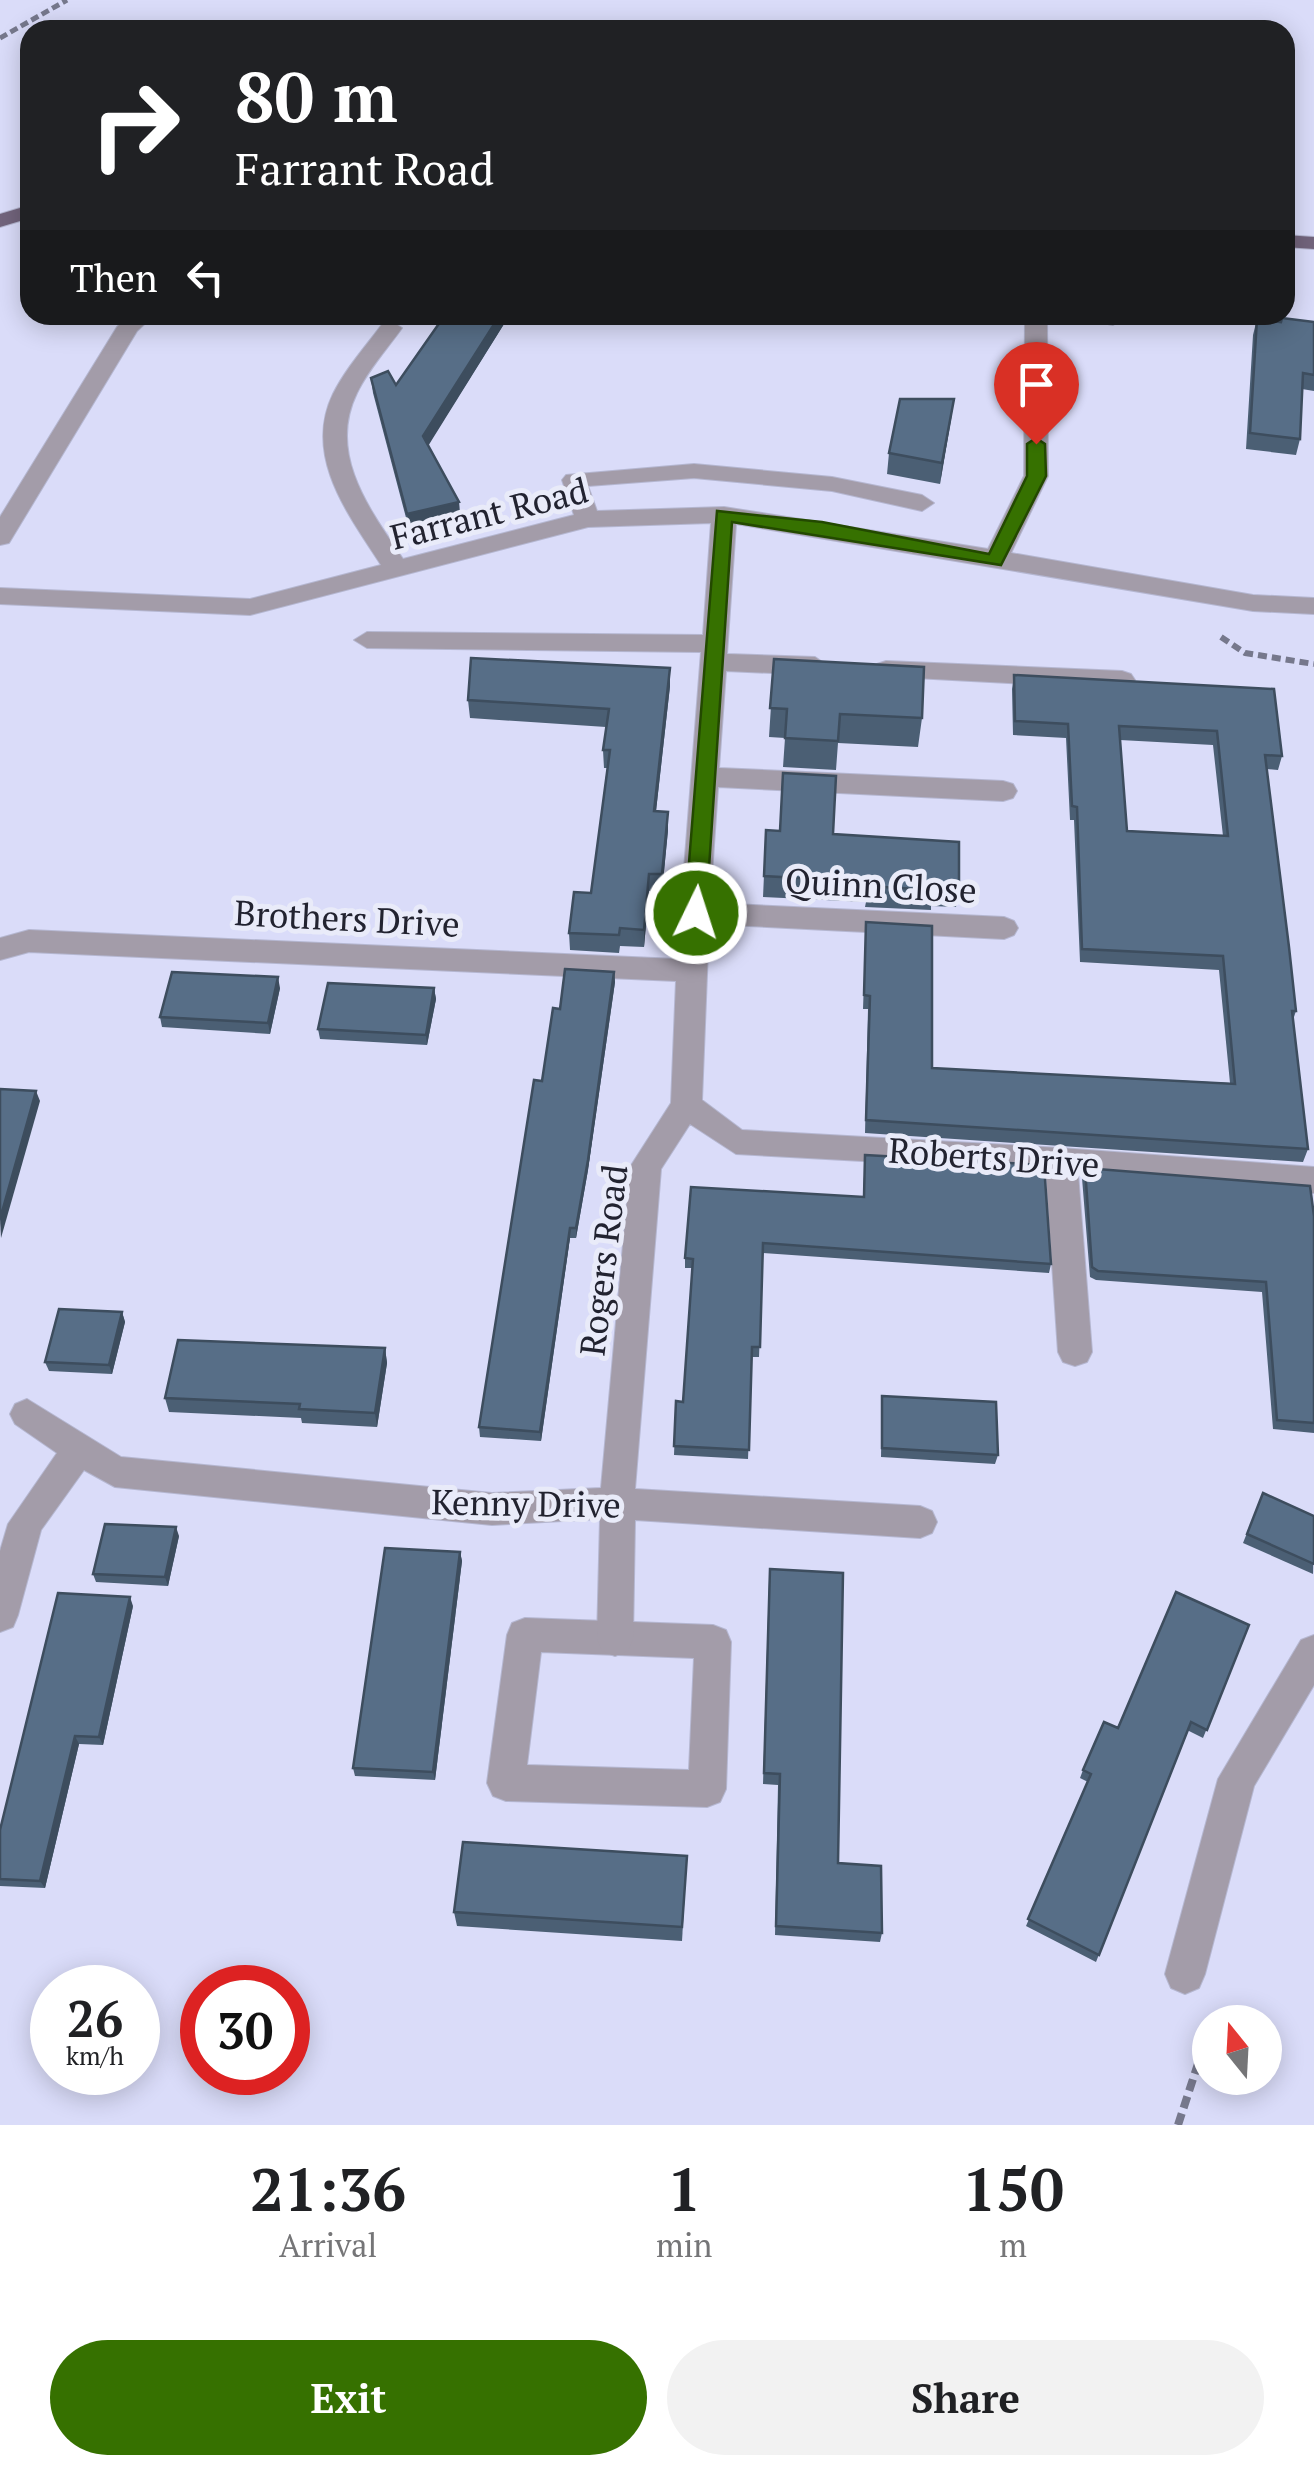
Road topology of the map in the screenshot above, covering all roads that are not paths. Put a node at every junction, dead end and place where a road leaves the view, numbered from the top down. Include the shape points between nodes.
1 (128, 325) edge
2 (1036, 325) edge
3 (391, 328) dead end
4 (832, 484) junction
5 (922, 503) dead end
6 (724, 515) junction
7 (588, 519) junction
8 (822, 528) junction
9 (0, 537) edge
10 (995, 561) junction
11 (398, 571) junction
12 (0, 596) edge
13 (1314, 606) edge
14 (366, 640) dead end
15 (714, 653) junction
16 (1122, 680) edge
17 (705, 777) junction
18 (1003, 790) dead end
19 (696, 913) junction
20 (1004, 928) dead end
21 (0, 949) edge
22 (692, 971) junction
23 (686, 1105) junction
24 (1062, 1160) junction
25 (1314, 1180) edge
26 (1075, 1352) dead end
27 (27, 1414) dead end
28 (80, 1449) junction
29 (617, 1503) junction
30 (920, 1522) dead end
31 (0, 1615) edge
32 (614, 1638) junction
33 (1314, 1652) edge
34 (1186, 1974) dead end

1 - 9 street
2 - 10 street via 1036,476
3 - 11 street via 344,394 330,436 345,486
4 - 5 street
4 - 7 street via 694,471 574,480
4 - 8 street
6 - 7 street, Farrant Road
6 - 8 street, Farrant Road
6 - 15 street
7 - 11 street, Farrant Road
8 - 10 street, Farrant Road
10 - 13 street, Farrant Road via 1254,603
11 - 12 street, Farrant Road via 250,607
14 - 15 street
15 - 16 street via 859,668
15 - 17 street
17 - 18 street
17 - 19 street
19 - 20 street, Quinn Close
19 - 22 street
21 - 22 street, Brothers Drive via 29,941
22 - 23 street
23 - 24 street, Roberts Drive via 736,1142
23 - 29 street, Rogers Road via 646,1167
24 - 25 street, Roberts Drive
24 - 26 street
27 - 28 street, Kenny Drive
28 - 29 street, Kenny Drive via 115,1472 154,1476 492,1509
28 - 31 street via 25,1524
29 - 30 street, Kenny Drive
29 - 32 street, Rogers Road
32 - 32 street via 525,1635 506,1783 707,1789 712,1642
33 - 34 street via 1237,1779

